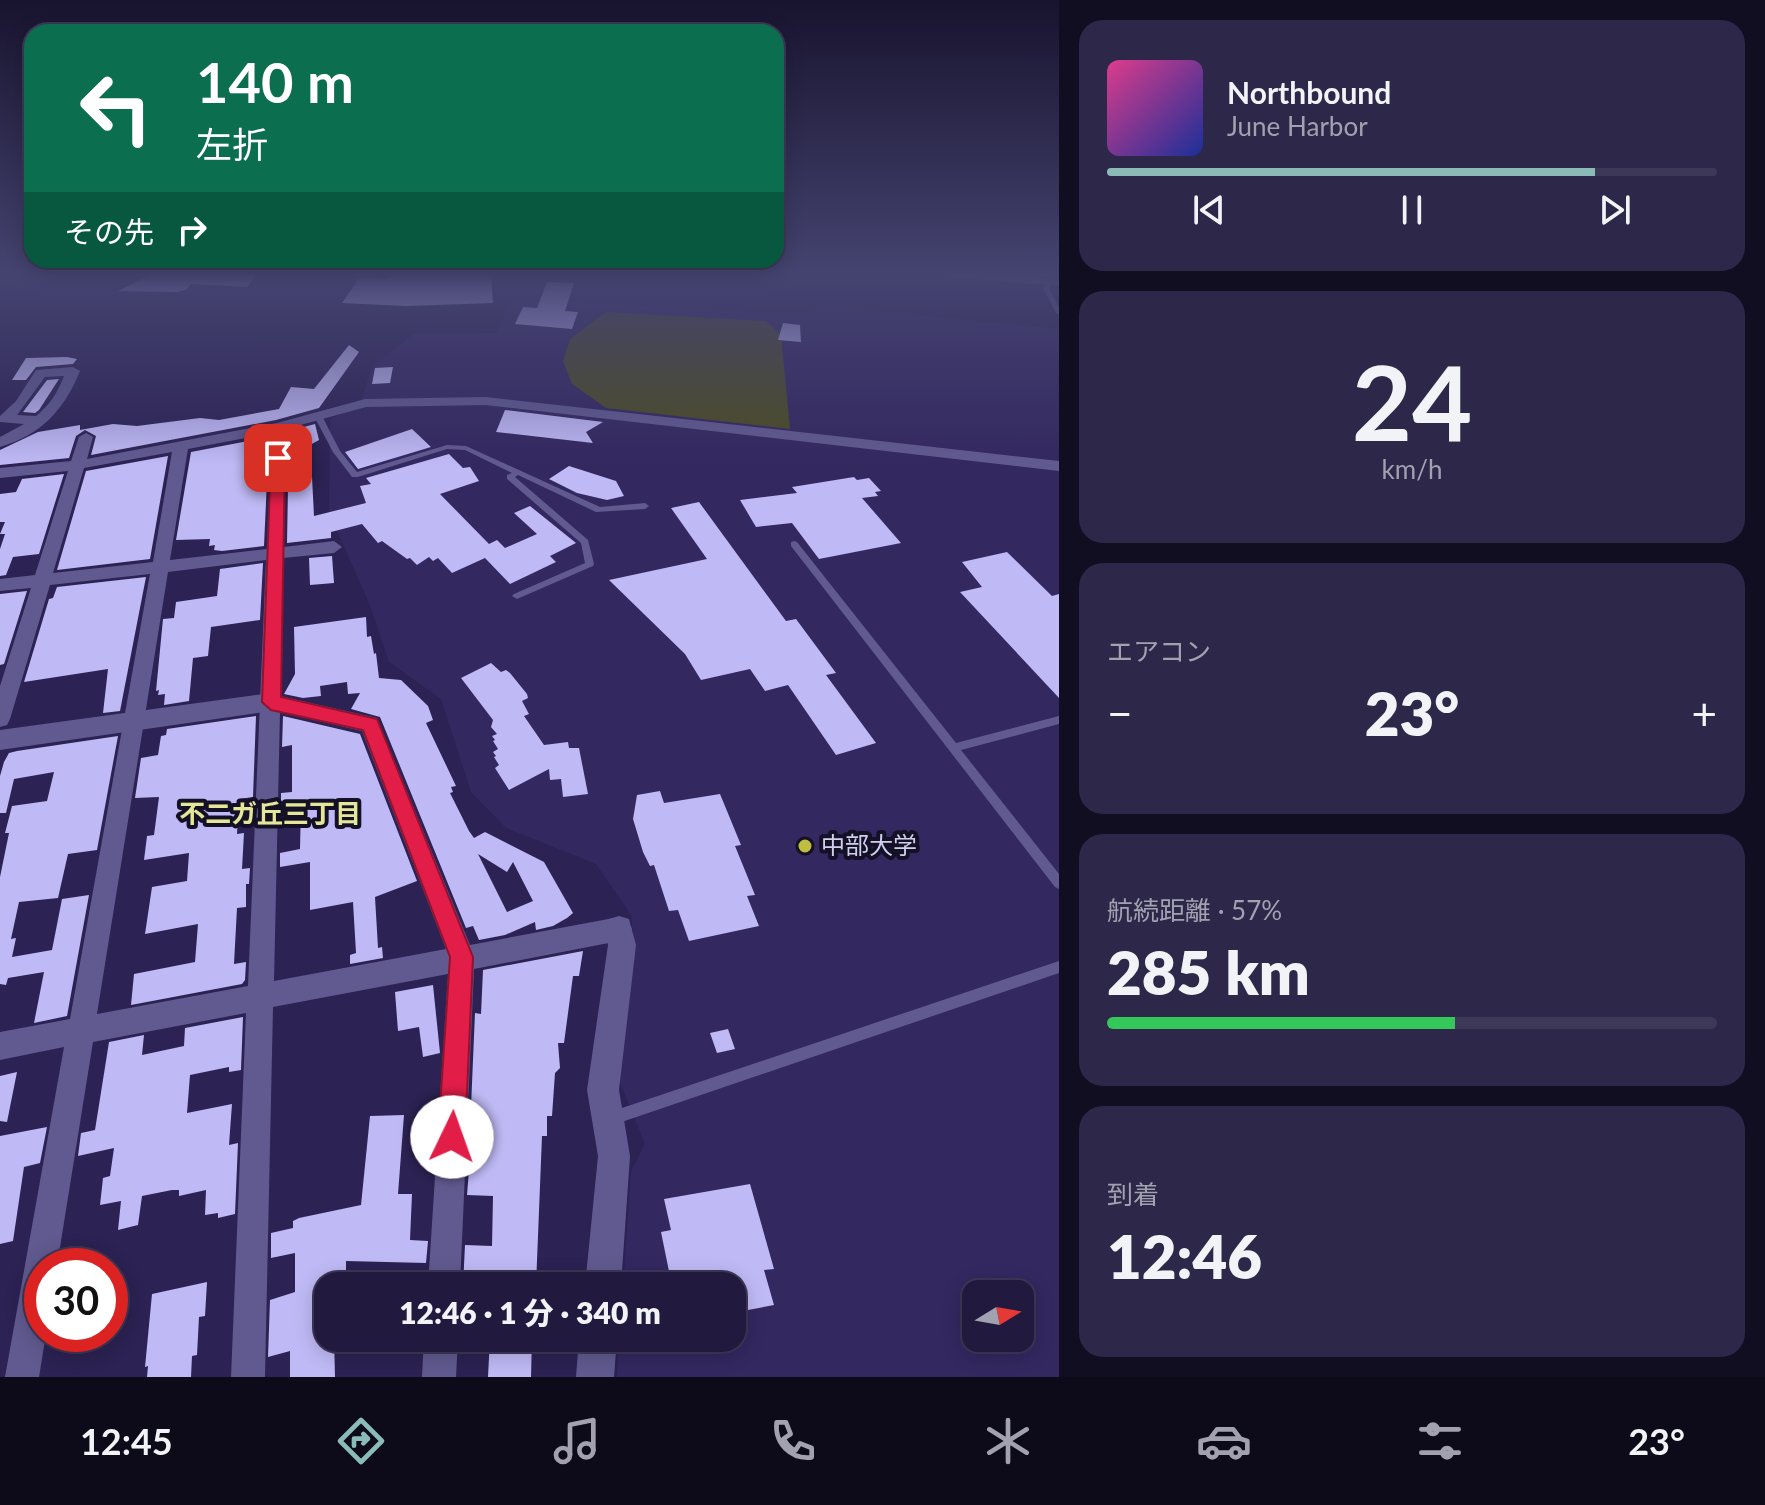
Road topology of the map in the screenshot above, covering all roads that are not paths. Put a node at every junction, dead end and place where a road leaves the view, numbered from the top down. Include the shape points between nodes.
1 (318, 416) junction
2 (44, 421) junction
3 (279, 427) junction
4 (86, 437) dead end
5 (0, 443) edge
6 (181, 446) junction
7 (78, 465) junction
8 (1059, 466) edge
9 (0, 473) edge
10 (517, 473) junction
11 (645, 506) dead end
12 (794, 544) dead end
13 (334, 547) dead end
14 (275, 553) junction
15 (160, 566) junction
16 (42, 580) junction
17 (0, 585) edge
18 (517, 596) dead end
19 (271, 702) junction
20 (0, 719) edge
21 (133, 720) junction
22 (1059, 720) edge
23 (0, 740) edge
24 (953, 748) junction
25 (1059, 883) edge
26 (619, 929) joint
27 (462, 957) junction
28 (1059, 967) edge
29 (259, 997) junction
30 (82, 1029) junction
31 (0, 1046) edge
32 (608, 1120) junction
33 (445, 1272) edge
34 (604, 1272) edge
35 (440, 1352) edge
36 (597, 1352) edge
37 (22, 1377) edge
38 (248, 1377) edge
39 (439, 1377) edge
40 (595, 1377) edge

1 - 3 street
1 - 8 street via 365,403 486,401
1 - 10 lane via 355,475 447,447 466,448
2 - 2 street via 5,419 41,373 73,371 65,393
2 - 5 street
3 - 6 street
3 - 14 street
4 - 7 street
6 - 7 street
6 - 15 street
7 - 9 street
7 - 16 street
10 - 11 lane via 599,510
10 - 18 lane via 510,477 585,542 590,564
12 - 24 lane
13 - 14 street
14 - 15 street
14 - 19 street
15 - 16 street
15 - 21 street
16 - 17 street
16 - 20 street
19 - 21 street
19 - 27 street via 370,724
19 - 29 street
21 - 23 street
21 - 30 street
22 - 24 lane
24 - 25 lane
26 - 27 street
26 - 32 street via 622,945 603,1090
27 - 29 street
27 - 33 street
28 - 32 lane
29 - 30 street
29 - 38 street
30 - 31 street
30 - 37 street
32 - 34 street via 614,1156
35 - 39 street
36 - 40 street

